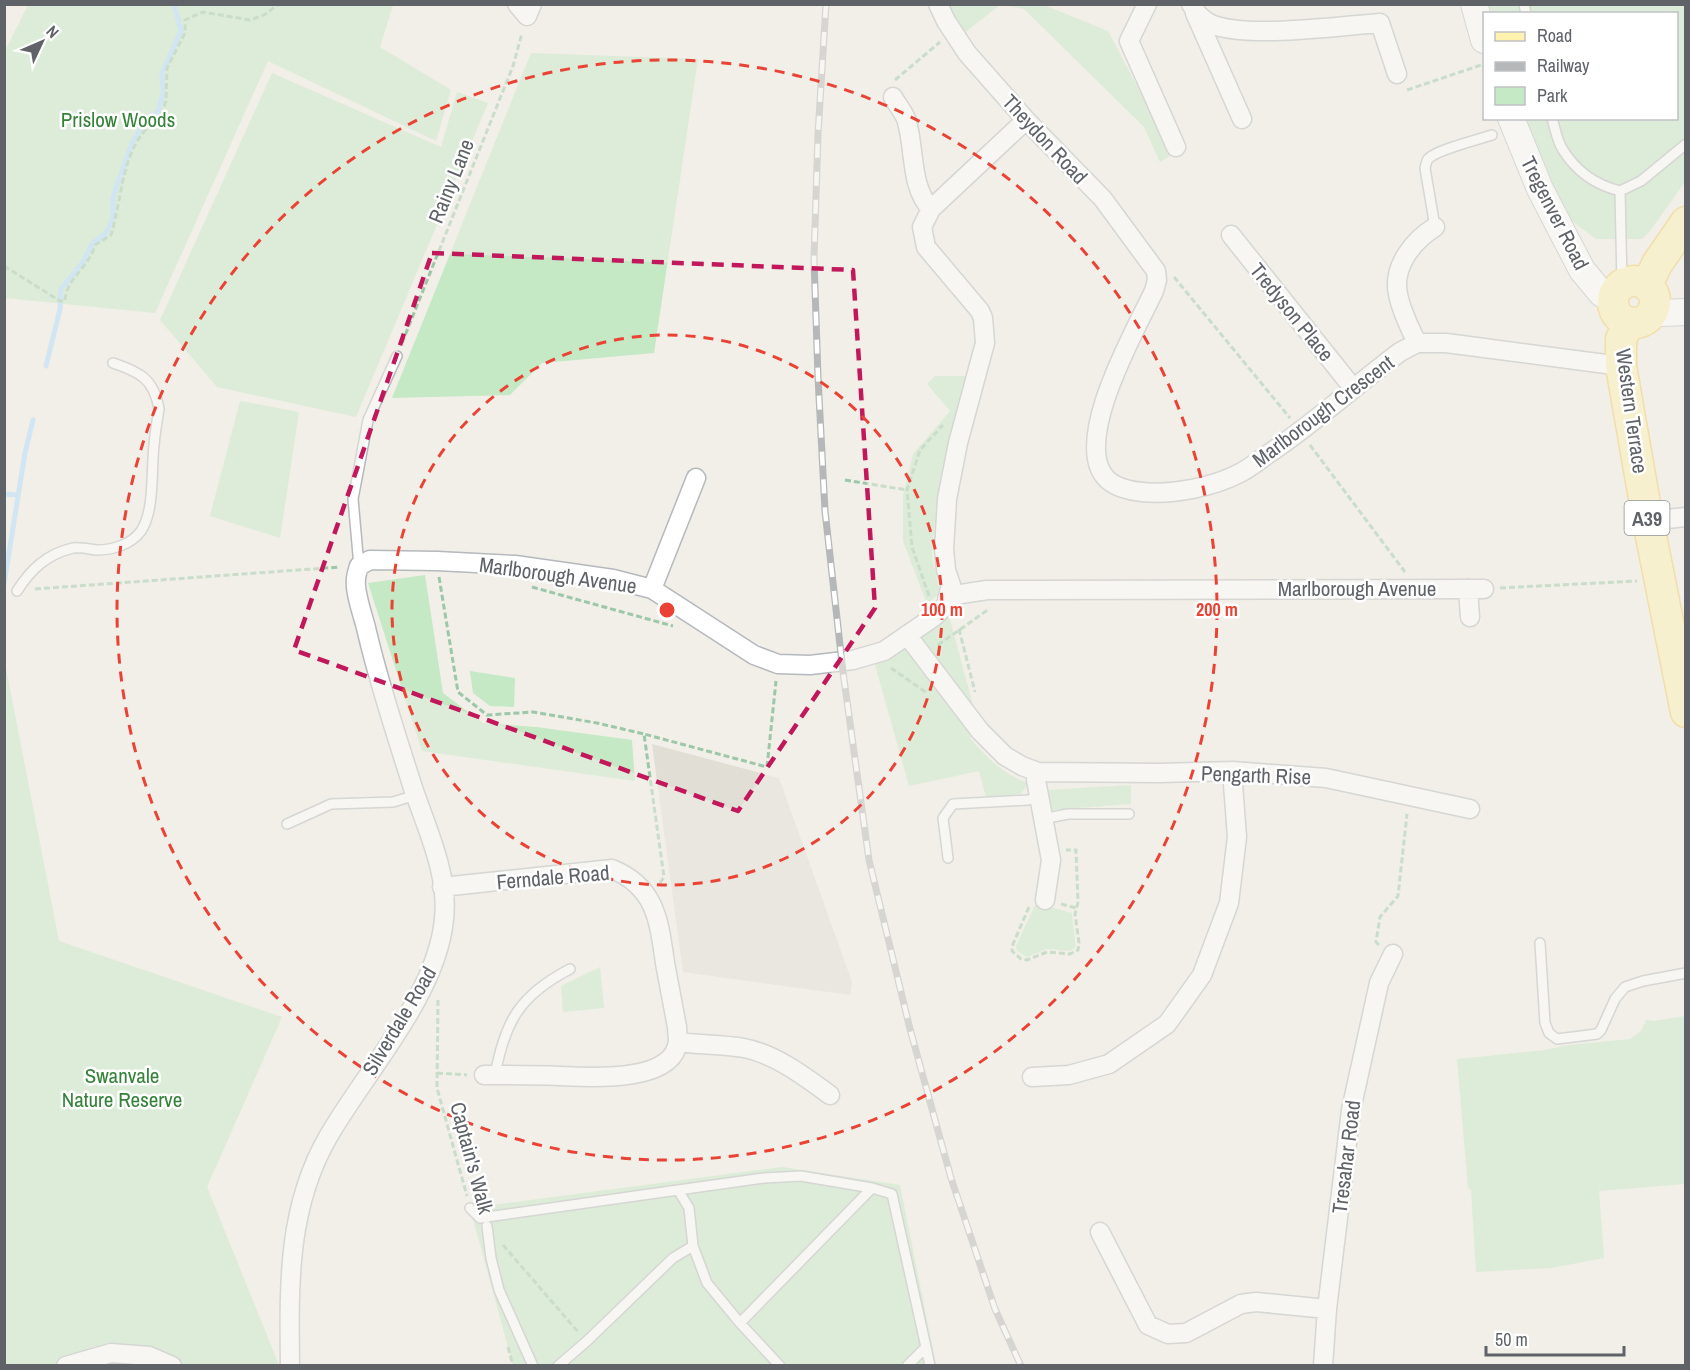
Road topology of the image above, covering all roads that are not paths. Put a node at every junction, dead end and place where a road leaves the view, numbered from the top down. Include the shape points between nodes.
1 (938, 4) edge
2 (1147, 4) edge
3 (1474, 4) edge
4 (1193, 8) edge
5 (1483, 33) edge
6 (1397, 74) road end
7 (893, 97) road end
8 (1242, 119) dead end
9 (1026, 120) junction
10 (1553, 120) edge
11 (1501, 127) edge
12 (1686, 144) edge
13 (1176, 147) dead end
14 (1620, 191) junction
15 (932, 209) junction
16 (1686, 222) edge
17 (1435, 227) joint
18 (1231, 235) dead end
19 (1156, 271) joint
20 (1633, 300) junction
21 (1686, 312) edge
22 (1417, 343) junction
23 (397, 356) road end
24 (113, 363) dead end
25 (1621, 366) junction
26 (1353, 388) junction
27 (696, 478) dead end
28 (1686, 517) edge
29 (1648, 521) junction
30 (359, 566) junction
31 (652, 589) junction
32 (4, 592) edge
33 (948, 596) junction
34 (1470, 617) dead end
35 (907, 635) junction
36 (1686, 712) edge
37 (1232, 771) junction
38 (1038, 772) junction
39 (416, 795) junction
40 (1038, 797) junction
41 (1470, 808) dead end
42 (1129, 814) dead end
43 (1042, 819) junction
44 (287, 824) dead end
45 (948, 858) dead end
46 (442, 887) junction
47 (1045, 900) dead end
48 (1540, 943) dead end
49 (1393, 954) dead end
50 (570, 969) dead end
51 (1686, 973) edge
52 (678, 1042) junction
53 (490, 1075) joint
54 (1032, 1077) dead end
55 (830, 1095) dead end
56 (872, 1188) junction
57 (678, 1190) junction
58 (470, 1208) road end
59 (487, 1226) road end
60 (1100, 1232) dead end
61 (693, 1246) junction
62 (1327, 1309) junction
63 (740, 1323) junction
64 (926, 1347) junction
65 (66, 1365) edge
66 (172, 1365) edge
67 (290, 1365) edge
68 (533, 1365) edge
69 (558, 1365) edge
70 (780, 1365) edge
71 (907, 1365) edge
72 (930, 1365) edge
73 (1323, 1365) edge

1 - 9 street, Theydon Road via 967,52
2 - 13 street via 1129,40
3 - 5 street
4 - 6 street via 1210,23 1232,30 1278,31 1380,23
4 - 8 street
7 - 15 street via 907,119 918,186
9 - 15 street
9 - 19 street, Theydon Road via 1103,199
10 - 14 lane via 1562,149 1580,172 1596,183
11 - 17 lane via 1427,161
11 - 20 street, Tregenver Road via 1540,189 1582,270 1602,294
12 - 14 lane via 1641,181
14 - 20 lane
15 - 33 street via 922,227 926,247 980,311 986,343 947,499 944,549 951,585
16 - 20 main road, A39
17 - 22 street via 1412,245 1398,282 1397,293
18 - 26 street, Tredyson Place
19 - 26 street, Marlborough Crescent via 1154,291 1108,390 1095,431 1097,464 1113,483 1149,493 1183,490 1226,479 1300,432
20 - 21 street via 1661,313
20 - 25 main road, Western Terrace / A39 via 1621,339
22 - 25 street, Marlborough Crescent via 1479,346
22 - 26 street, Marlborough Crescent
23 - 30 lane via 368,420 353,499
24 - 32 lane via 143,376 156,393 159,409 149,511 141,531 117,548 76,548 57,553 28,574 18,591
25 - 29 main road, Western Terrace / A39
27 - 31 street
28 - 29 street
29 - 36 main road, Western Terrace / A39
30 - 31 street, Marlborough Avenue via 370,560 515,565 613,579
30 - 39 street, Silverdale Road via 355,581 370,644
31 - 35 street, Marlborough Avenue via 754,656 778,664 853,660 884,651
33 - 34 street, Marlborough Avenue via 987,590 1476,589
33 - 35 street, Marlborough Avenue via 946,605 935,616
35 - 38 street, Pengarth Rise via 980,731 1005,756
37 - 38 street, Pengarth Rise
37 - 41 street, Pengarth Rise via 1326,778
37 - 54 street via 1237,837 1229,903 1202,975 1167,1024 1109,1064 1069,1075
38 - 40 street
39 - 44 lane via 393,802 331,804
39 - 46 street, Silverdale Road via 435,849
40 - 43 street
40 - 45 lane via 953,804 943,818
42 - 43 lane via 1068,814
43 - 47 street via 1050,860
46 - 52 street, Ferndale Road via 612,869 624,874 650,899 658,916
46 - 67 street, Silverdale Road via 445,918 428,978 327,1138 299,1211 291,1252
48 - 51 lane via 1545,1023 1557,1039 1597,1034 1625,987
49 - 62 street, Tresahar Road via 1378,982 1351,1110
50 - 53 lane via 536,989 515,1013
52 - 53 street via 673,1054 662,1064 640,1073 593,1079
52 - 55 street via 729,1046 764,1054
56 - 57 lane via 801,1176
56 - 63 lane
56 - 64 lane via 892,1194
57 - 58 lane via 480,1218
57 - 61 lane via 689,1208
59 - 68 lane via 499,1290
60 - 62 street via 1148,1325 1168,1334 1186,1333 1241,1304
61 - 63 lane via 707,1283
61 - 69 lane via 673,1258
62 - 73 street, Tresahar Road
63 - 70 lane
64 - 71 lane
64 - 72 lane
65 - 66 street via 111,1353 149,1356

